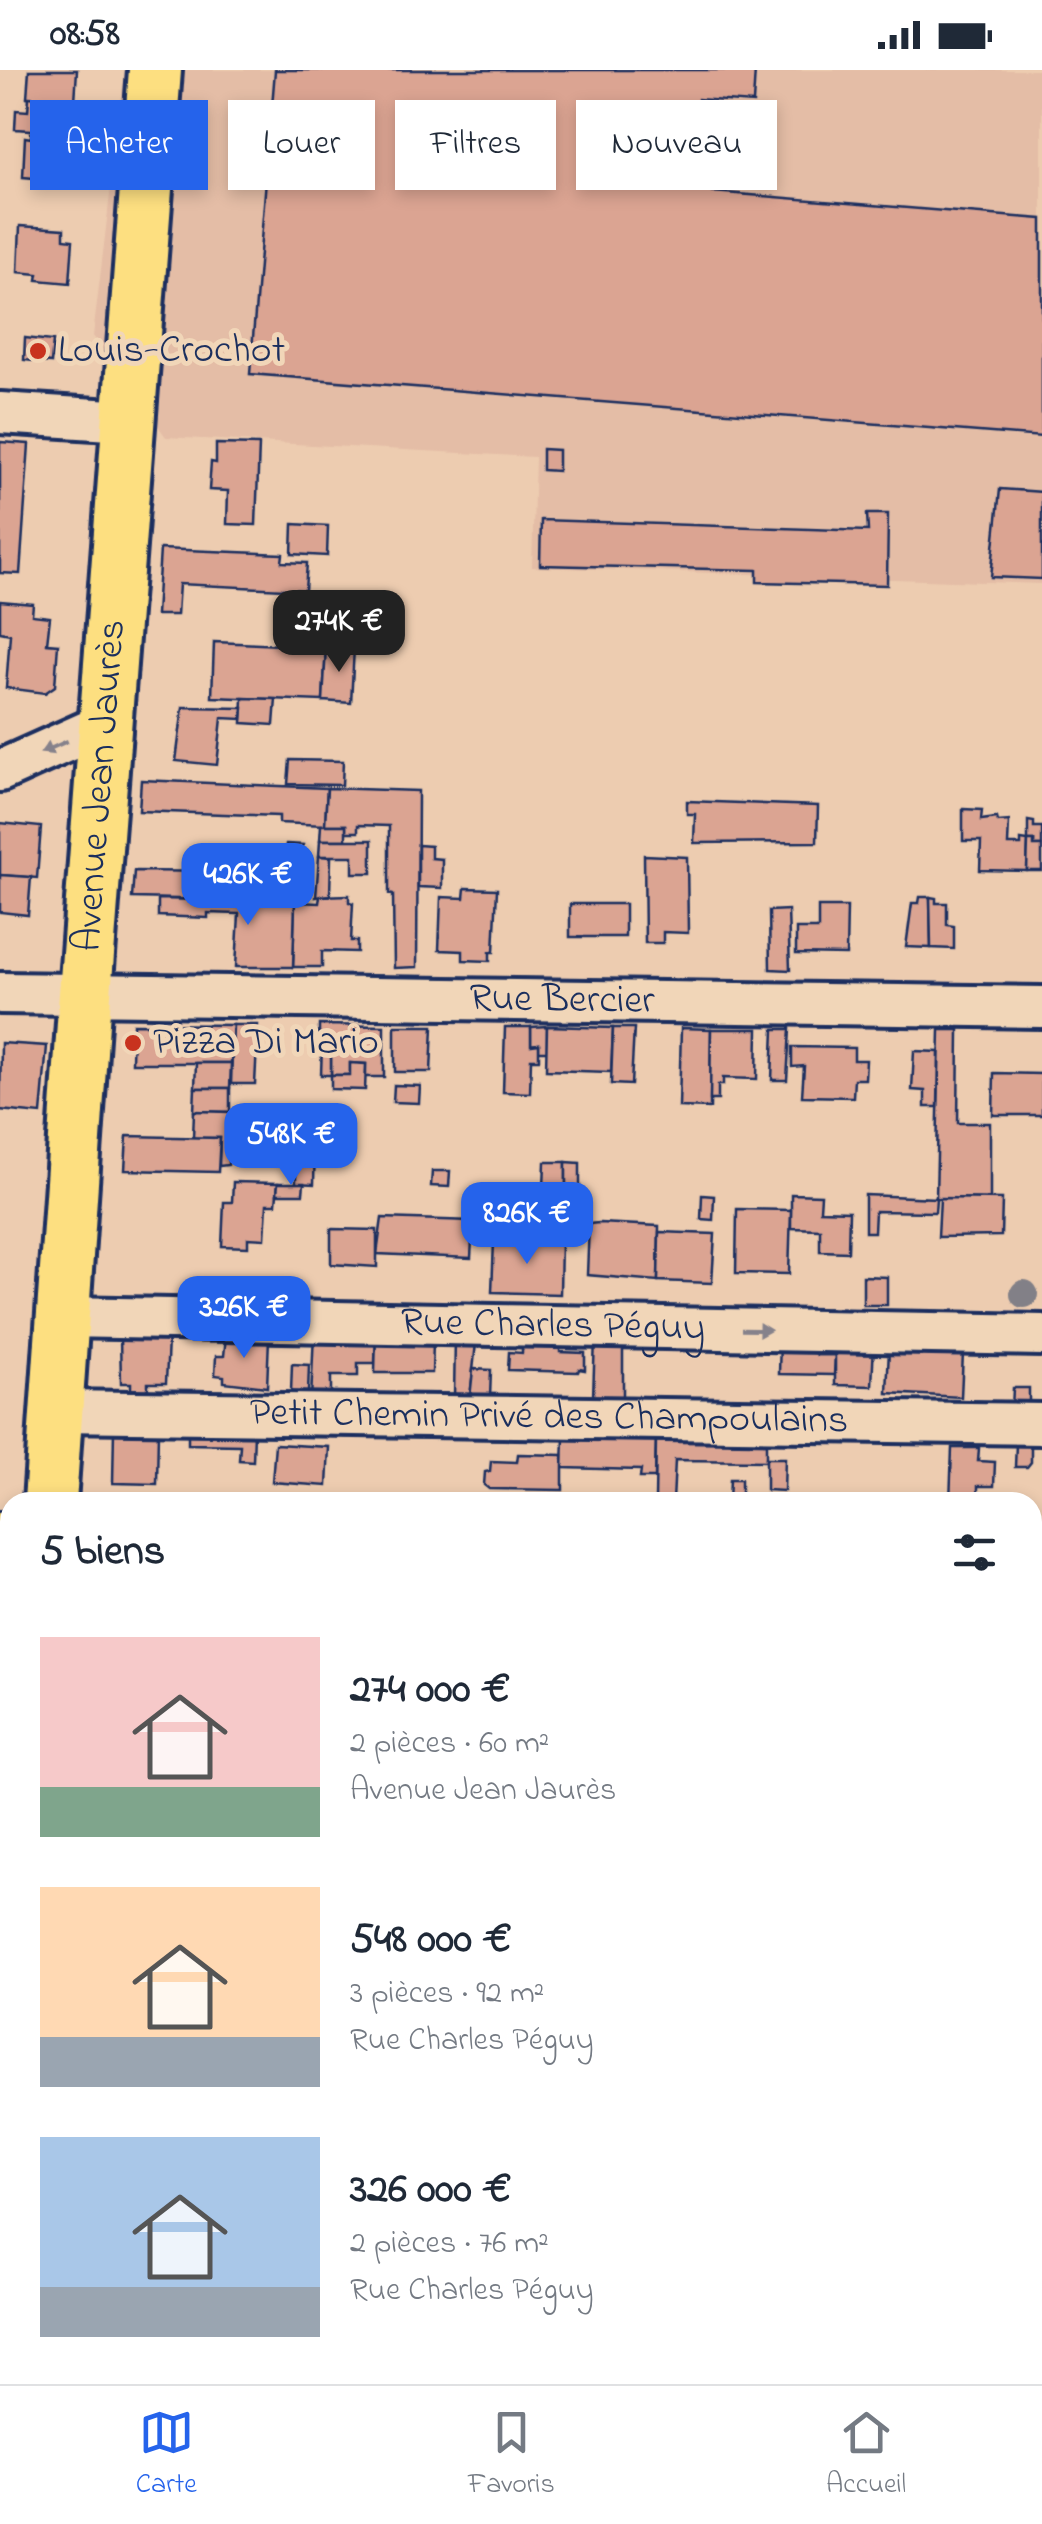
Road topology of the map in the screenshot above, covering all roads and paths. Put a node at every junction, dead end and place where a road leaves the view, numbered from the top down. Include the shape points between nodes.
1 (155, 70) edge
2 (0, 413) edge
3 (128, 422) junction
4 (107, 723) junction
5 (0, 771) edge
6 (0, 994) edge
7 (84, 994) junction
8 (1042, 1007) edge
9 (63, 1317) junction
10 (1024, 1335) edge
11 (57, 1412) junction
12 (1042, 1424) edge
13 (51, 1492) edge

1 - 3 main road, Avenue Jean Jaurès
2 - 3 street
3 - 4 main road, Avenue Jean Jaurès
4 -> 5 street
4 - 7 main road, Avenue Jean Jaurès
6 - 7 street, Rue Bercier
7 - 8 street, Rue Bercier
7 - 9 main road, Avenue Jean Jaurès
9 -> 10 street, Rue Charles Péguy
9 - 11 main road, Avenue Jean Jaurès
11 - 12 street, Petit Chemin Privé des Champoulains
11 - 13 main road, Avenue Jean Jaurès

